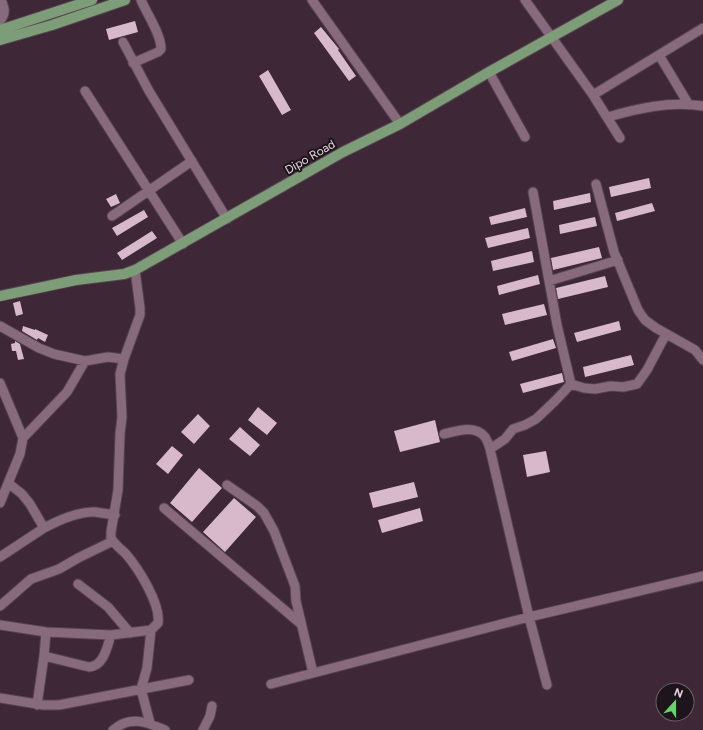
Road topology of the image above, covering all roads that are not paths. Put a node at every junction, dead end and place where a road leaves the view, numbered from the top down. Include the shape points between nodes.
1 (1, 0) edge
2 (92, 0) edge
3 (125, 0) edge
4 (141, 0) edge
5 (312, 0) edge
6 (525, 0) edge
7 (618, 0) edge
8 (0, 21) edge
9 (703, 28) edge
10 (0, 30) edge
11 (551, 37) junction
12 (0, 40) edge
13 (123, 42) dead end
14 (659, 55) junction
15 (133, 63) junction
16 (489, 72) junction
17 (85, 91) dead end
18 (593, 95) junction
19 (689, 105) junction
20 (703, 106) edge
21 (608, 117) junction
22 (400, 124) junction
23 (525, 137) dead end
24 (620, 138) dead end
25 (192, 161) junction
26 (596, 184) dead end
27 (149, 191) junction
28 (112, 216) dead end
29 (227, 219) junction
30 (184, 244) junction
31 (618, 260) junction
32 (136, 270) junction
33 (549, 281) junction
34 (0, 296) edge
35 (0, 326) edge
36 (666, 334) junction
37 (124, 359) junction
38 (703, 360) edge
39 (85, 361) junction
40 (0, 383) edge
41 (571, 384) junction
42 (444, 434) dead end
43 (23, 438) junction
44 (490, 449) junction
45 (8, 483) junction
46 (227, 485) dead end
47 (0, 503) edge
48 (164, 508) dead end
49 (114, 515) junction
50 (44, 528) junction
51 (113, 542) junction
52 (0, 557) edge
53 (703, 576) edge
54 (78, 584) dead end
55 (0, 606) edge
56 (528, 617) junction
57 (301, 624) junction
58 (0, 625) edge
59 (152, 630) junction
60 (46, 632) junction
61 (130, 633) junction
62 (111, 636) junction
63 (44, 656) junction
64 (313, 673) junction
65 (188, 680) dead end
66 (271, 684) dead end
67 (547, 685) dead end
68 (141, 690) junction
69 (0, 698) edge
70 (36, 705) junction
71 (212, 706) dead end
72 (150, 723) junction
73 (113, 730) edge
74 (165, 730) edge
75 (203, 730) edge

1 - 8 street via 5,10
2 - 10 main road
3 - 12 main road via 52,26
4 - 15 street via 157,33 161,49
5 - 22 street
6 - 11 street
7 - 11 main road, Dipo Road
9 - 14 street
11 - 16 main road, Dipo Road
11 - 18 street
13 - 15 street
14 - 18 street
14 - 19 street
15 - 25 street
16 - 22 main road, Dipo Road
16 - 23 street
17 - 27 street
18 - 21 street
19 - 20 street
19 - 21 street via 648,107
21 - 24 street
22 - 29 main road, Dipo Road via 343,152
25 - 27 street
25 - 29 street
26 - 31 street
27 - 28 street
27 - 30 street
29 - 30 main road, Dipo Road
30 - 32 main road, Dipo Road
31 - 33 street
31 - 36 street via 638,310 645,320
32 - 34 main road, Dipo Road
32 - 37 street via 140,315
33 - 33 street via 538,218 532,192
33 - 41 street
35 - 39 street via 39,348
36 - 38 street via 695,350
36 - 41 street via 637,384 595,389
37 - 39 street via 108,357
37 - 49 street via 120,374 122,417
39 - 43 street via 67,392
40 - 43 street
41 - 44 street via 536,419 512,429 506,439
42 - 44 street via 459,429 474,431 484,436
43 - 45 street via 20,454
44 - 56 street
45 - 47 street
45 - 50 street via 30,504
46 - 57 street via 257,506 274,531 294,586
48 - 57 street
49 - 50 street via 94,512 81,514 60,519
49 - 51 street via 111,532
50 - 52 street
51 - 55 street via 31,579
51 - 59 street via 126,554 141,575 151,596 159,618
53 - 56 street
54 - 61 street via 108,607
56 - 64 street
56 - 67 street
57 - 64 street
58 - 60 street
59 - 61 street
59 - 68 street
60 - 62 street
60 - 63 street
61 - 62 street
62 - 63 street via 105,655 93,667
63 - 70 street
64 - 66 street
65 - 68 street
68 - 70 street via 59,706
68 - 72 street
69 - 70 street
71 - 75 street
72 - 73 street via 125,722
72 - 74 street

